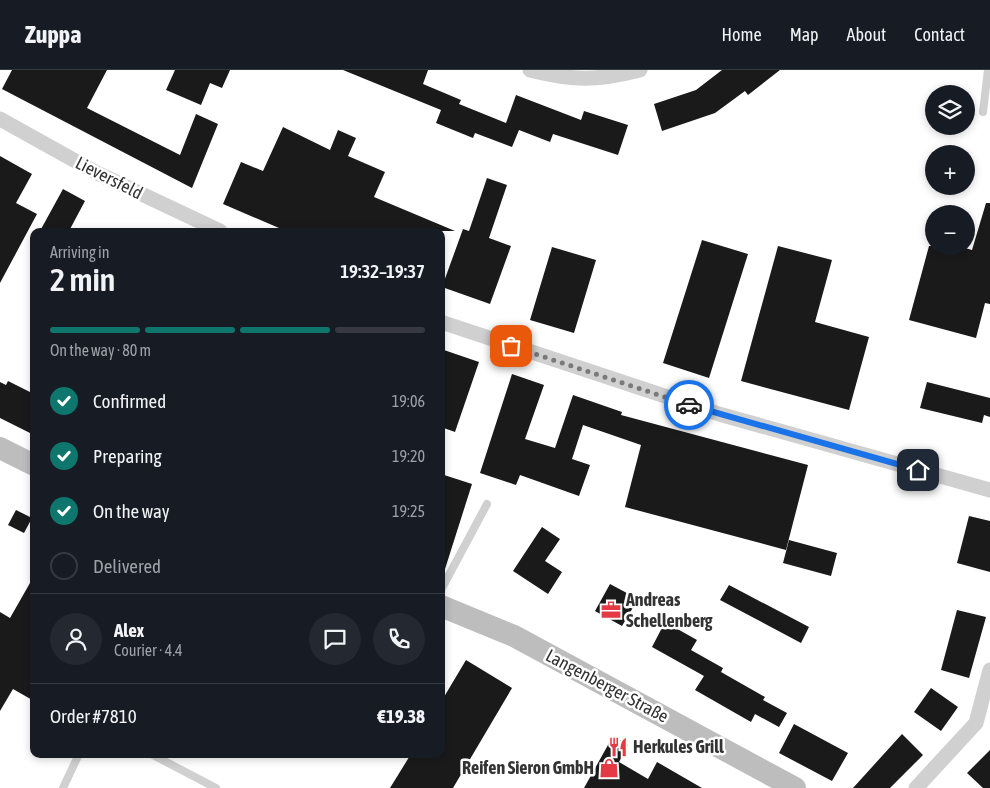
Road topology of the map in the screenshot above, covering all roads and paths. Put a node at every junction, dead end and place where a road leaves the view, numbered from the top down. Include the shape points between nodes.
1 (530, 70) edge
2 (640, 70) edge
3 (988, 70) edge
4 (983, 112) dead end
5 (0, 120) edge
6 (214, 228) edge
7 (445, 323) edge
8 (0, 448) edge
9 (30, 464) edge
10 (990, 490) edge
11 (487, 504) dead end
12 (445, 583) edge
13 (445, 608) edge
14 (990, 670) edge
15 (77, 758) edge
16 (158, 758) edge
17 (63, 788) edge
18 (216, 788) edge
19 (795, 788) edge
20 (916, 788) edge

1 - 2 street via 583,80
3 - 4 lane
5 - 6 street, Lieversfeld via 96,173
7 - 10 street via 720,414
8 - 9 main road
11 - 12 lane
13 - 19 main road, Langenberger Straße via 514,636
14 - 20 street via 976,723
15 - 17 lane
16 - 18 lane

